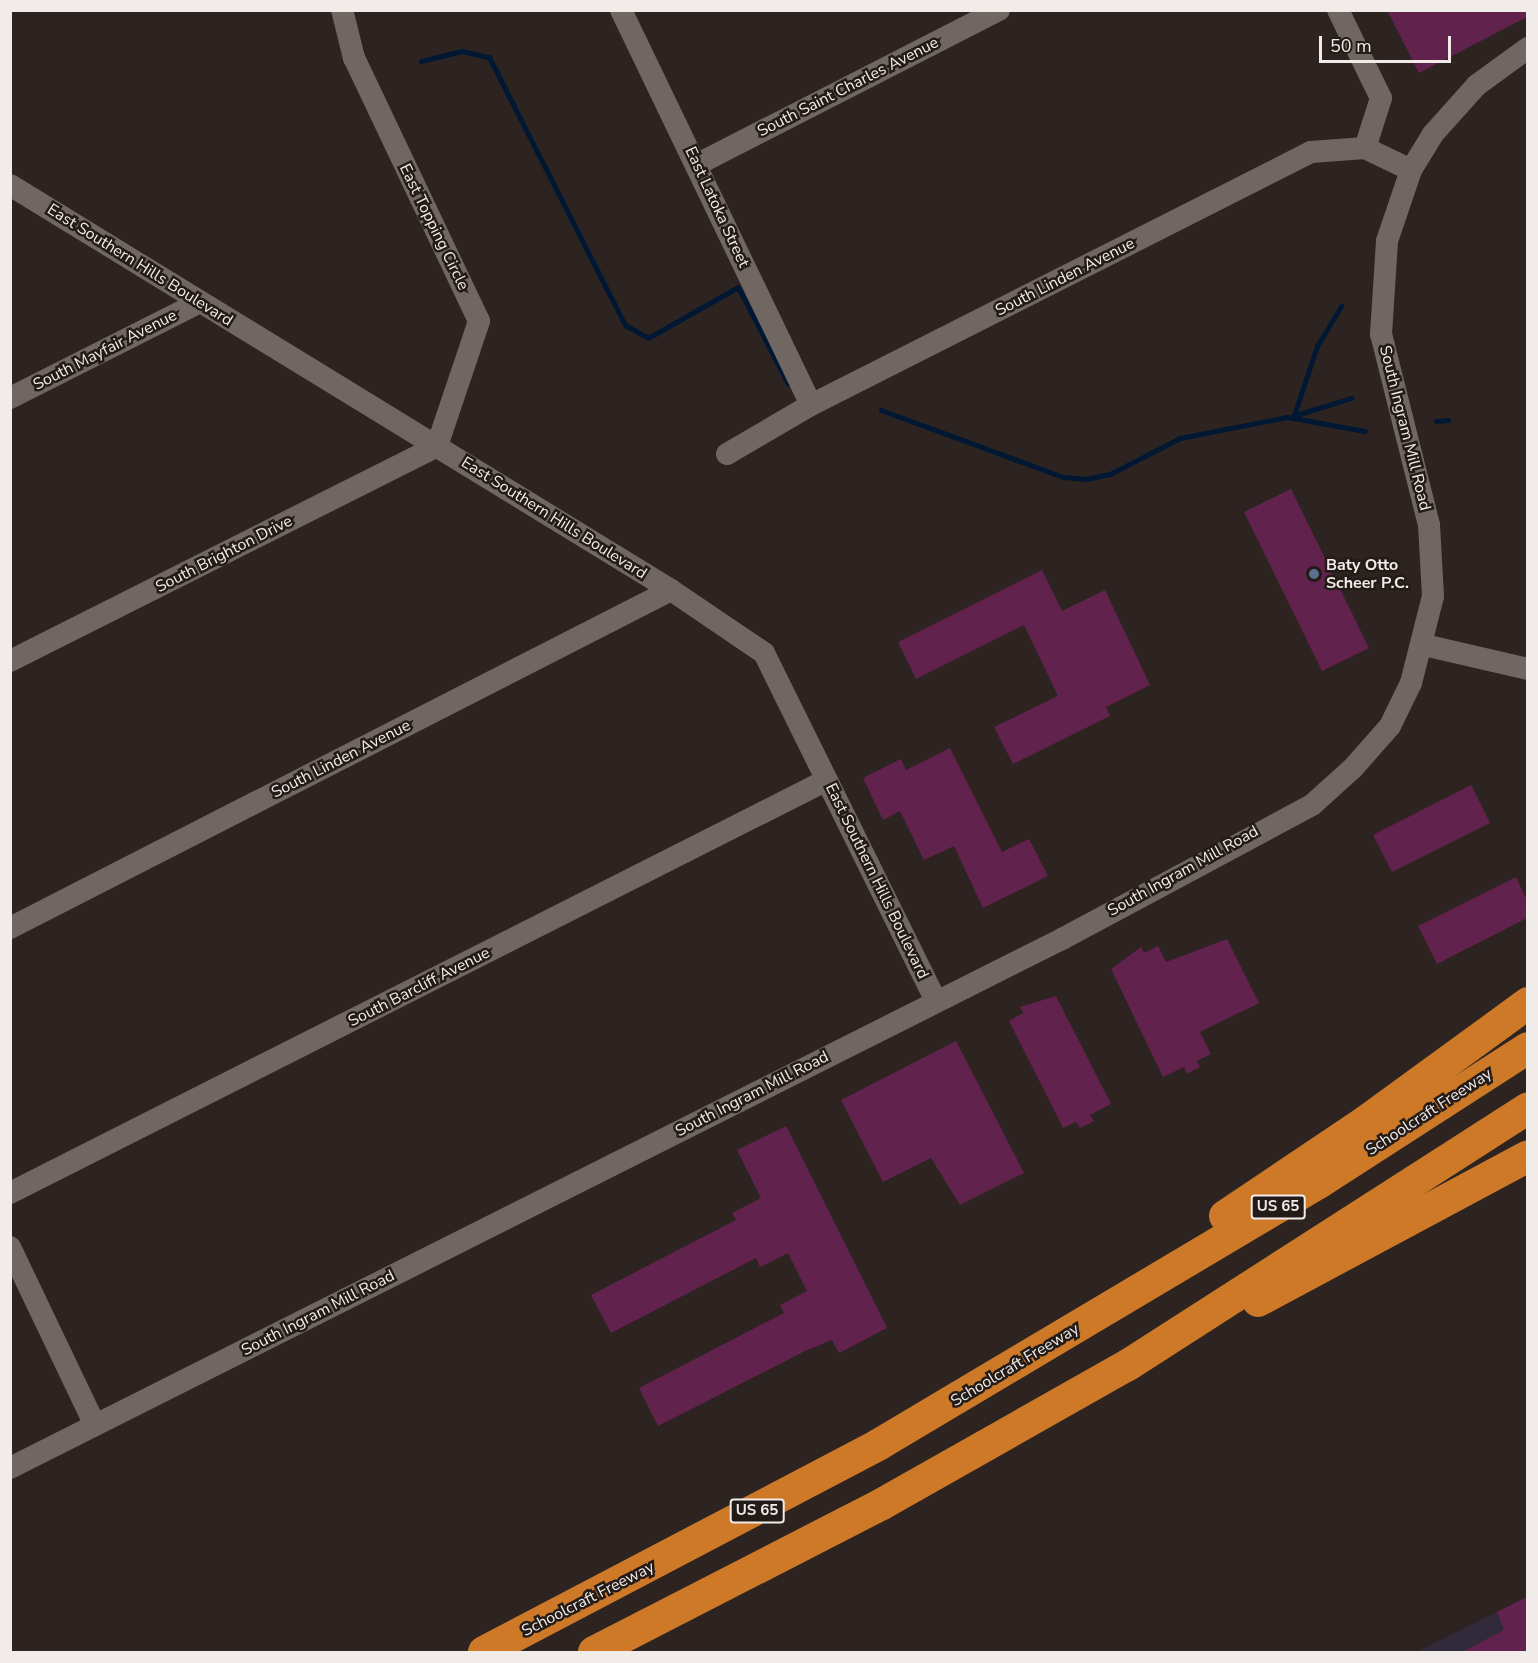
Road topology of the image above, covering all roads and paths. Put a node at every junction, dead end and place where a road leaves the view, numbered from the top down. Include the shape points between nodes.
1 (342, 10) edge
2 (621, 10) edge
3 (999, 10) edge
4 (1338, 10) edge
5 (1527, 48) edge
6 (1365, 148) junction
7 (698, 164) junction
8 (1411, 170) junction
9 (10, 185) edge
10 (200, 302) junction
11 (10, 398) edge
12 (811, 405) junction
13 (437, 446) junction
14 (727, 454) dead end
15 (671, 590) junction
16 (1424, 645) junction
17 (10, 661) edge
18 (1527, 669) edge
19 (827, 780) junction
20 (10, 928) edge
21 (936, 1001) junction
22 (1527, 1003) edge
23 (1527, 1048) edge
24 (1527, 1108) edge
25 (1527, 1156) edge
26 (10, 1193) edge
27 (10, 1247) edge
28 (1025, 1360) junction
29 (1128, 1365) junction
30 (95, 1425) junction
31 (10, 1468) edge
32 (484, 1653) edge
33 (594, 1653) edge

1 - 13 street, East Topping Circle via 354,58 479,321
2 - 7 street, East Latoka Street
3 - 7 street, South Saint Charles Avenue
4 - 6 street via 1381,98
5 - 8 street, South Ingram Mill Road via 1461,100
6 - 8 street, South Linden Avenue
6 - 12 street, South Linden Avenue via 1311,152
7 - 12 street, East Latoka Street
8 - 16 street, South Ingram Mill Road via 1387,241 1380,311 1385,357 1432,549 1433,597
9 - 10 street, East Southern Hills Boulevard
10 - 11 street, South Mayfair Avenue
10 - 13 street, East Southern Hills Boulevard
12 - 14 street, South Linden Avenue
13 - 15 street, East Southern Hills Boulevard
13 - 17 street, South Brighton Drive
15 - 19 street, East Southern Hills Boulevard via 764,653
15 - 20 street, South Linden Avenue
16 - 18 street
16 - 21 street, South Ingram Mill Road via 1390,726 1312,805
19 - 21 street, East Southern Hills Boulevard
19 - 26 street, South Barcliff Avenue
21 - 30 street, South Ingram Mill Road
22 - 28 highway
23 - 28 highway, Schoolcraft Freeway / US 65 via 1320,1182
24 - 29 highway
25 - 29 highway via 1347,1257
27 - 30 street
28 - 32 highway, Schoolcraft Freeway / US 65 via 788,1494
29 - 33 highway via 882,1504
30 - 31 street, South Ingram Mill Road

